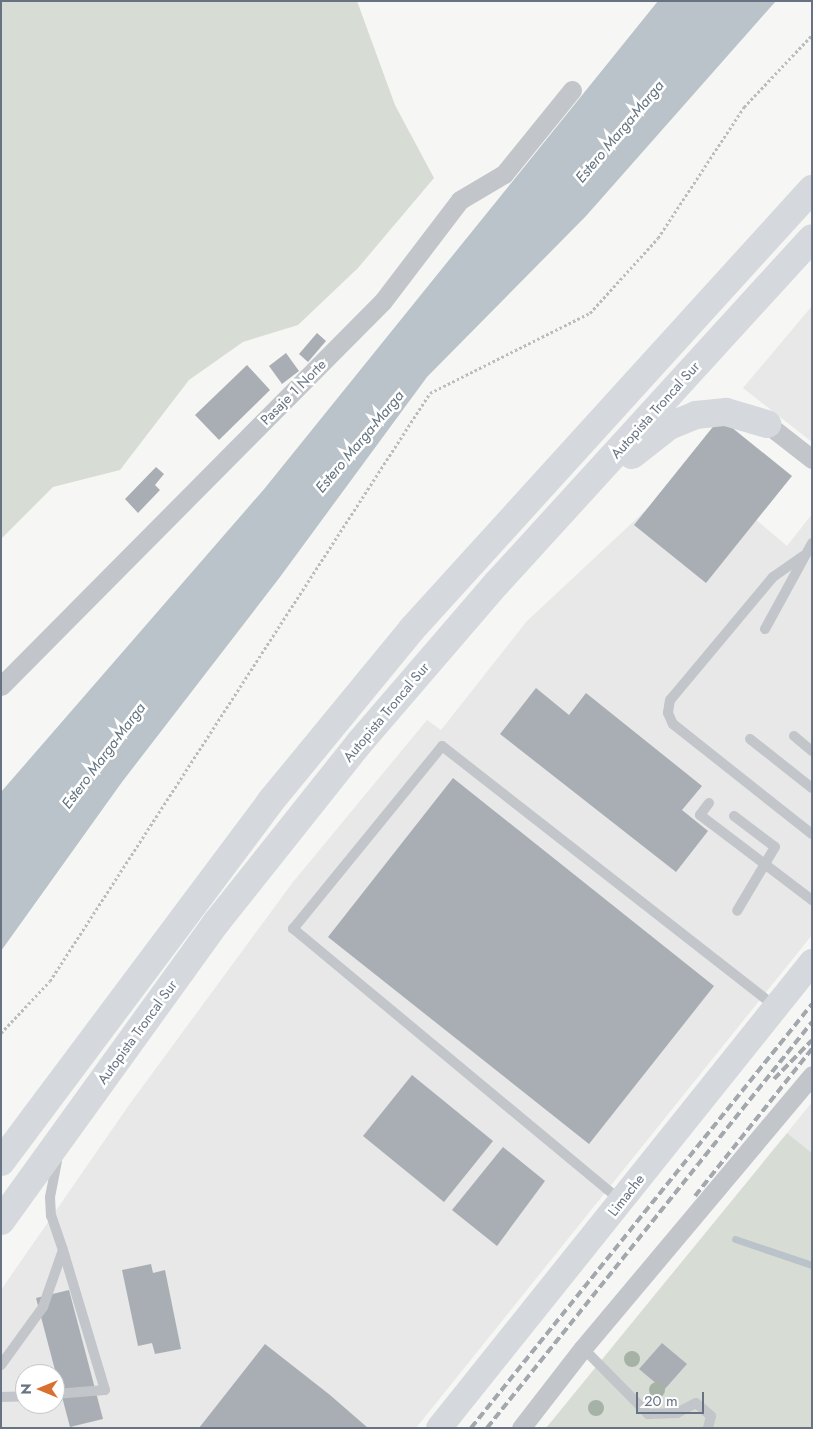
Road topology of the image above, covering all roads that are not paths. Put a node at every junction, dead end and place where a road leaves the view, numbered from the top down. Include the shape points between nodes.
1 (572, 90) dead end
2 (812, 190) edge
3 (812, 238) edge
4 (767, 424) joint
5 (812, 459) edge
6 (568, 506) junction
7 (812, 543) edge
8 (802, 556) junction
9 (765, 629) dead end
10 (1, 686) edge
11 (794, 736) dead end
12 (750, 739) dead end
13 (812, 751) edge
14 (812, 788) edge
15 (710, 802) dead end
16 (734, 816) dead end
17 (812, 834) edge
18 (767, 865) junction
19 (812, 900) edge
20 (737, 911) dead end
21 (812, 962) edge
22 (776, 1006) junction
23 (812, 1075) edge
24 (68, 1130) junction
25 (1, 1162) edge
26 (620, 1200) junction
27 (1, 1221) edge
28 (63, 1250) junction
29 (583, 1348) junction
30 (1, 1365) edge
31 (65, 1393) edge
32 (15, 1396) edge
33 (1, 1397) edge
34 (439, 1428) edge
35 (521, 1428) edge
36 (708, 1428) edge

1 - 10 street, Pasaje 1 Norte via 504,174 460,200 383,301
2 - 25 highway via 412,629 270,802
3 - 6 highway, Autopista Troncal Sur
4 - 5 street
4 - 6 highway via 726,412 682,420 656,436
6 - 24 highway, Autopista Troncal Sur via 428,662 300,816 193,955
7 - 8 lane
8 - 9 lane
8 - 17 lane via 773,578 670,700 668,713 673,724
11 - 13 lane
12 - 14 lane
15 - 18 lane via 700,815
16 - 18 lane via 775,847
18 - 19 lane
18 - 20 lane
21 - 22 main road, Limache
22 - 26 main road, Limache
22 - 26 lane via 442,746 293,928
23 - 29 street
24 - 27 highway, Autopista Troncal Sur
24 - 28 lane via 54,1169 50,1197 53,1225
26 - 34 main road, Limache
28 - 30 lane via 43,1307
28 - 31 lane via 105,1390
29 - 35 street
29 - 36 lane via 648,1414 677,1413 696,1403 711,1416
32 - 33 lane

